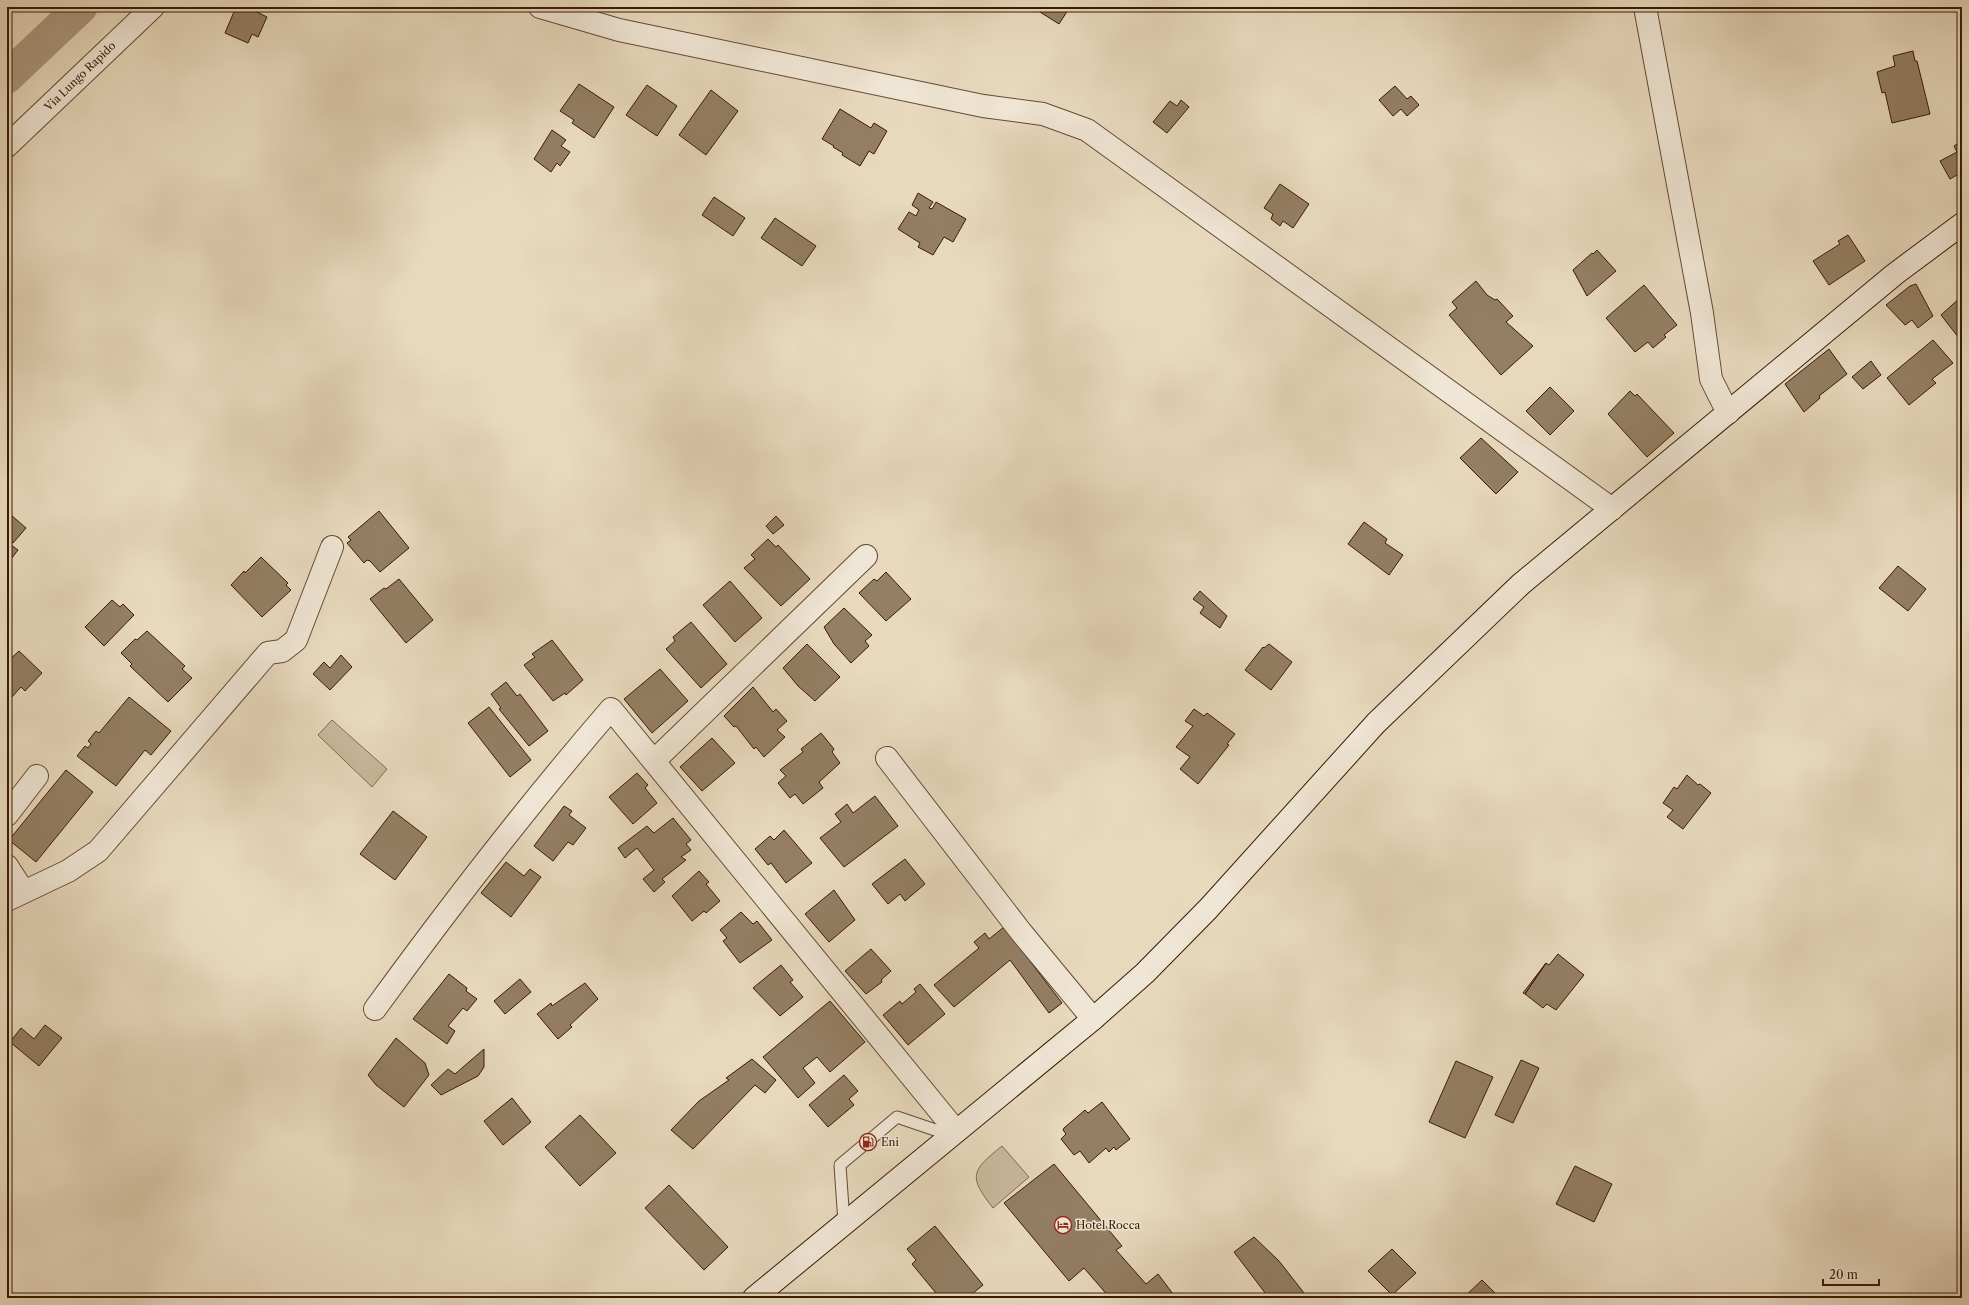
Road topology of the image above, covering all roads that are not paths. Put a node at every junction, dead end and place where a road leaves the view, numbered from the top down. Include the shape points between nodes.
1 (153, 7) edge
2 (540, 7) edge
3 (1645, 7) edge
4 (7, 146) edge
5 (1962, 224) edge
6 (1728, 413) junction
7 (1612, 509) junction
8 (332, 547) dead end
9 (866, 556) dead end
10 (887, 758) dead end
11 (654, 760) junction
12 (37, 776) dead end
13 (7, 815) edge
14 (7, 866) edge
15 (16, 896) edge
16 (375, 1008) dead end
17 (1093, 1020) junction
18 (953, 1133) junction
19 (844, 1223) junction
20 (754, 1298) edge

1 - 4 street, Via Lungo Rapido
2 - 7 street via 619,30 983,106 1043,114 1087,130
3 - 6 street via 1702,313 1711,379
5 - 6 street via 1895,274
6 - 7 street
7 - 17 street via 1521,584 1376,723 1208,909 1145,973
8 - 15 street via 296,640 282,651 268,653 98,851 68,871
9 - 11 street
10 - 17 street via 1021,932
11 - 16 street via 611,709 549,782
11 - 18 street
12 - 13 street
14 - 15 street
17 - 18 street
18 - 19 street
18 - 19 lane via 897,1117 840,1165
19 - 20 street

